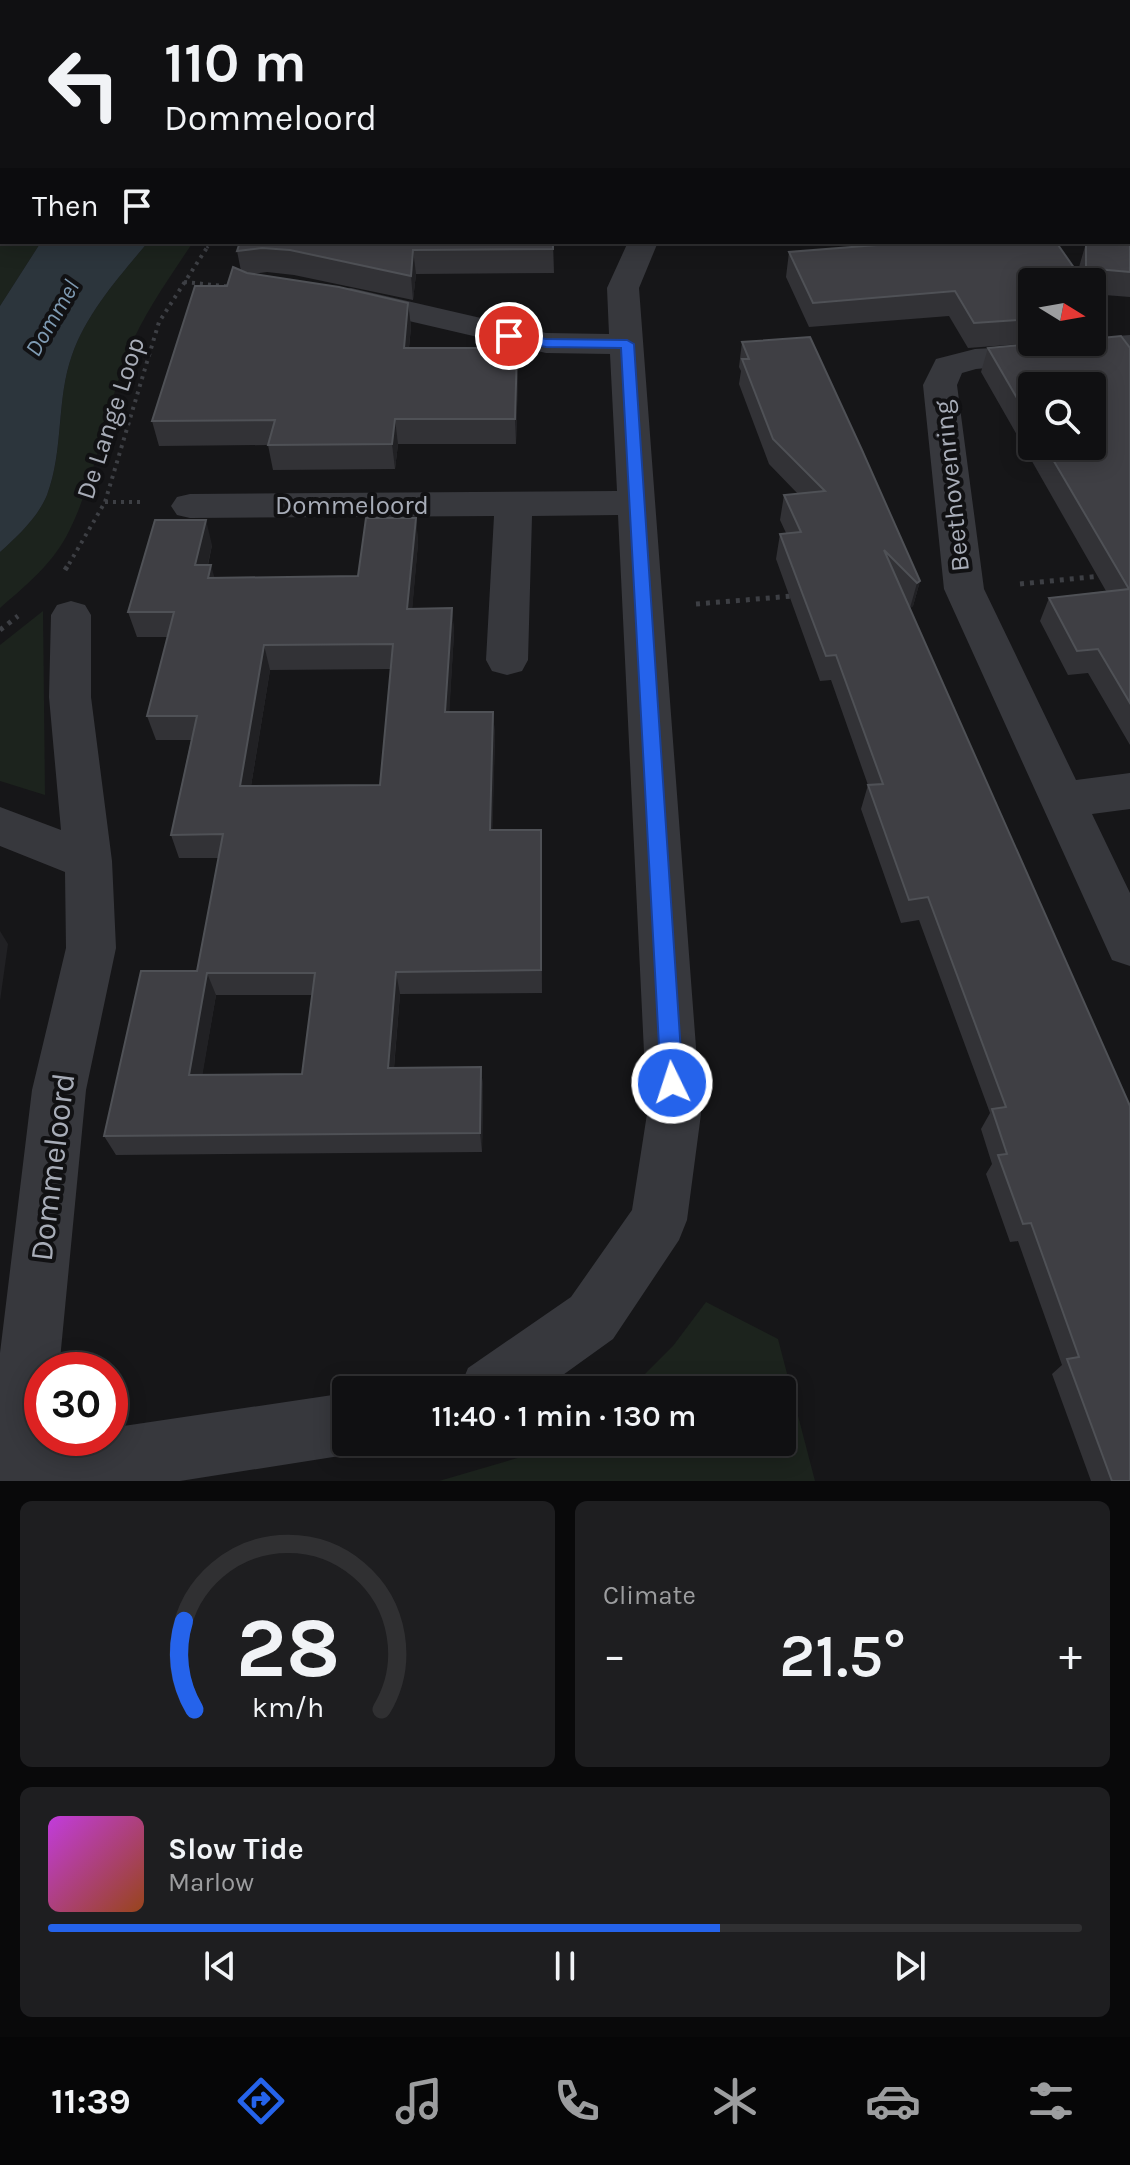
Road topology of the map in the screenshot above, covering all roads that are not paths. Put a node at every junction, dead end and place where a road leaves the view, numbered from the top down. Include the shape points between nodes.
1 (642, 244) edge
2 (253, 285) edge
3 (627, 344) junction
4 (1130, 345) edge
5 (637, 503) junction
6 (513, 505) junction
7 (190, 506) dead end
8 (64, 599) road end
9 (507, 660) dead end
10 (1130, 791) edge
11 (1060, 800) junction
12 (0, 826) edge
13 (88, 861) junction
14 (1130, 945) edge
15 (510, 1376) edge
16 (332, 1426) edge
17 (8, 1476) edge

1 - 3 street via 623,288
2 - 3 street via 334,294 546,343
3 - 5 street
4 - 11 street, Beethovenring via 975,359 948,366 940,385 964,589
5 - 6 street, Dommeloord
5 - 15 street via 674,1114 659,1220 592,1318
6 - 7 street, Dommeloord
6 - 9 street
8 - 13 street, Dommeloord
10 - 11 street
11 - 14 street, Beethovenring
12 - 13 street
13 - 17 street, Dommeloord via 91,948 59,1090
16 - 17 street

